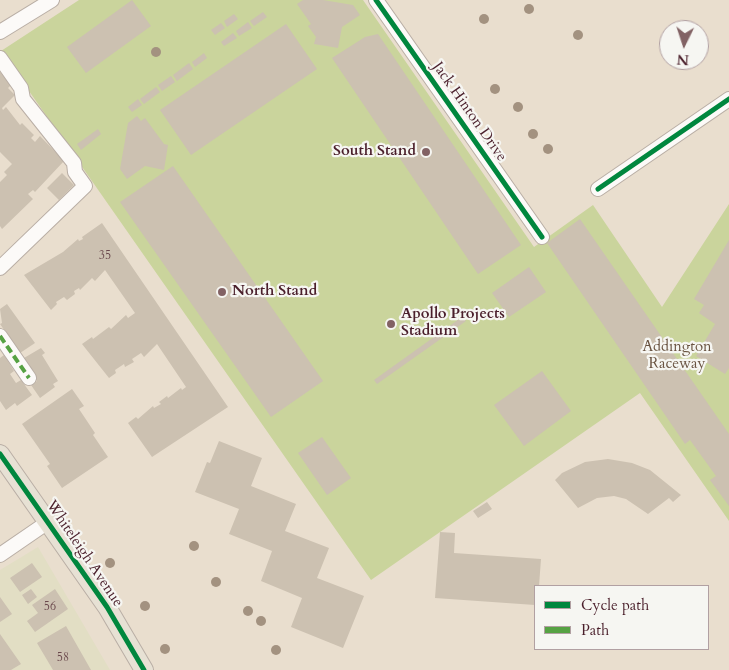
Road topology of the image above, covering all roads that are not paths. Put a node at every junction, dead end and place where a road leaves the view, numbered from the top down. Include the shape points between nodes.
1 (52, 0) edge
2 (376, 0) edge
3 (0, 32) edge
4 (0, 58) edge
5 (729, 99) edge
6 (598, 189) dead end
7 (542, 237) dead end
8 (0, 268) edge
9 (0, 336) edge
10 (29, 378) dead end
11 (0, 454) edge
12 (48, 522) junction
13 (0, 555) edge
14 (144, 670) edge

1 - 3 street
2 - 7 street, Jack Hinton Drive
4 - 8 street via 21,88 23,99 74,163 85,186
5 - 6 street
9 - 10 street
11 - 12 main road, Whiteleigh Avenue
12 - 13 street
12 - 14 main road, Whiteleigh Avenue

